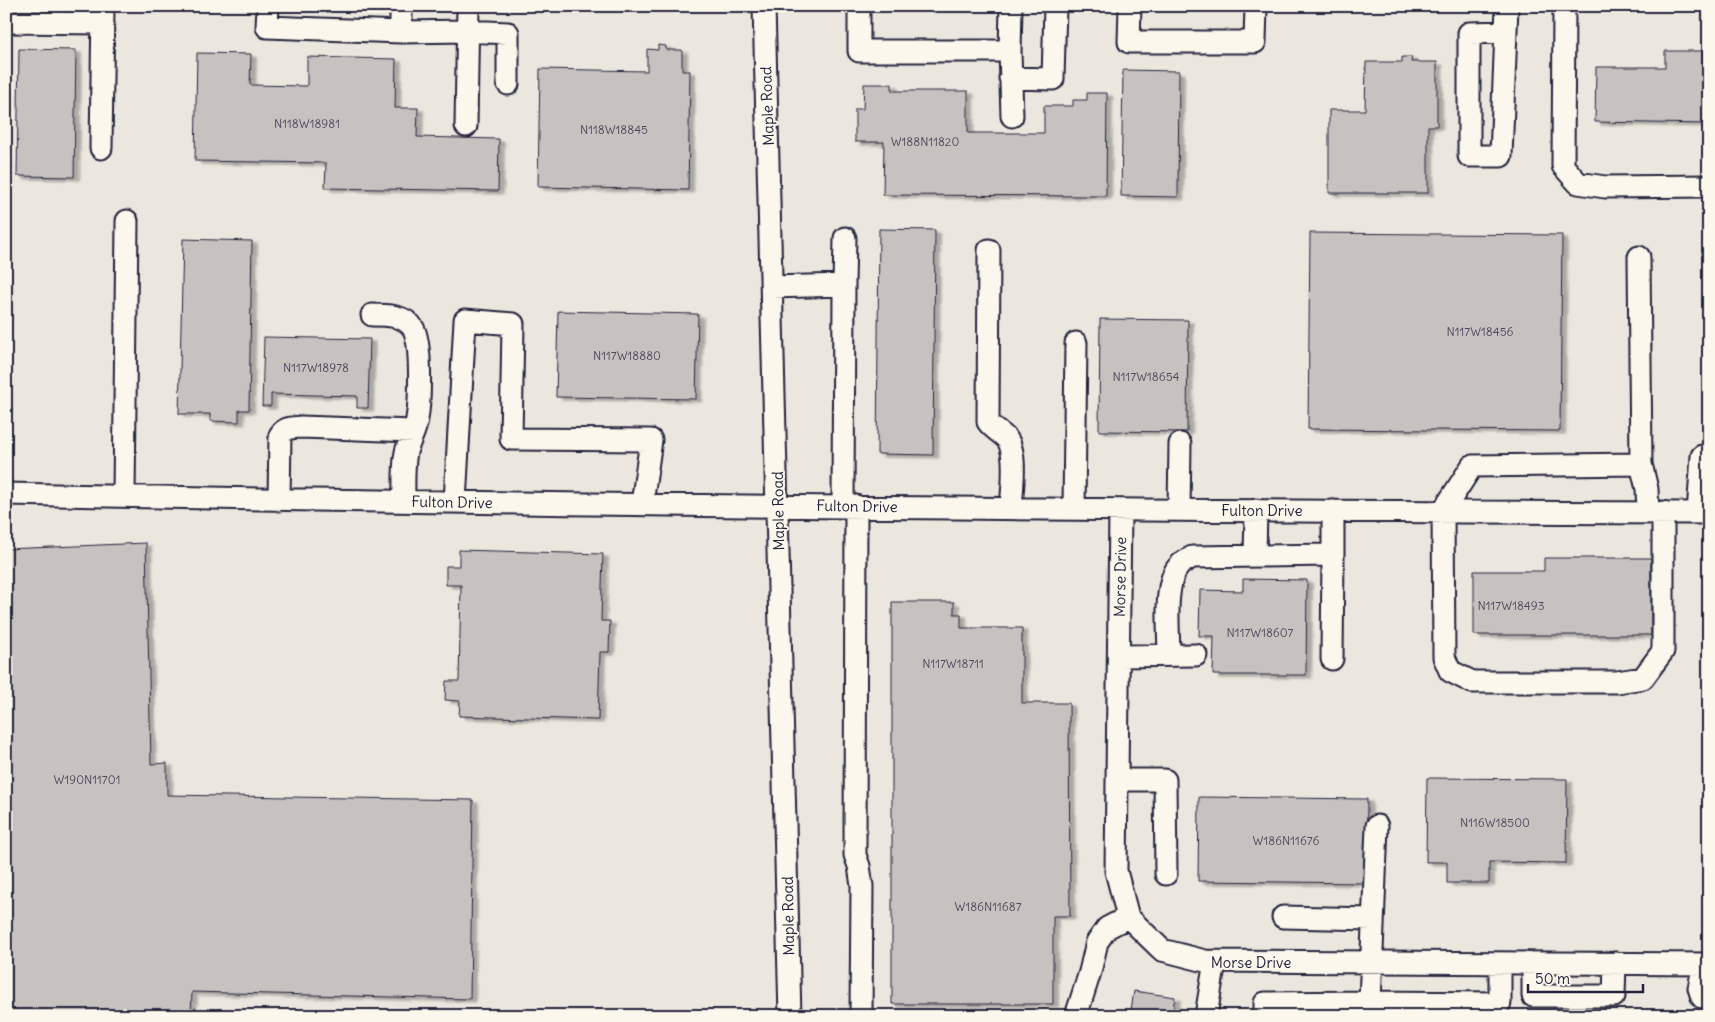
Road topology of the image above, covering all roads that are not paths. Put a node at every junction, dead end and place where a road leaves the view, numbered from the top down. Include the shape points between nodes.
1 (268, 6) edge
2 (401, 6) edge
3 (468, 6) edge
4 (764, 6) edge
5 (859, 6) edge
6 (1011, 6) edge
7 (1055, 6) edge
8 (1130, 6) edge
9 (1256, 6) edge
10 (1508, 6) edge
11 (1564, 6) edge
12 (103, 15) edge
13 (6, 22) edge
14 (467, 31) junction
15 (401, 32) junction
16 (1506, 32) junction
17 (1010, 53) junction
18 (1010, 78) junction
19 (508, 84) dead end
20 (1012, 116) dead end
21 (466, 126) dead end
22 (101, 148) dead end
23 (1709, 186) edge
24 (127, 220) dead end
25 (845, 238) dead end
26 (989, 250) dead end
27 (1638, 257) dead end
28 (844, 286) junction
29 (772, 287) junction
30 (372, 315) dead end
31 (1076, 343) dead end
32 (413, 432) junction
33 (1180, 444) dead end
34 (1709, 456) edge
35 (1641, 464) junction
36 (6, 494) edge
37 (124, 496) junction
38 (279, 500) junction
39 (404, 501) junction
40 (456, 502) junction
41 (642, 504) junction
42 (778, 506) junction
43 (849, 506) junction
44 (1011, 508) junction
45 (1074, 509) junction
46 (1120, 510) junction
47 (1179, 510) junction
48 (1256, 510) junction
49 (1333, 511) junction
50 (1443, 511) junction
51 (1656, 512) junction
52 (1703, 513) edge
53 (1333, 555) junction
54 (1255, 556) junction
55 (1169, 655) junction
56 (1196, 655) dead end
57 (1118, 656) junction
58 (1332, 659) dead end
59 (1117, 780) junction
60 (1377, 826) dead end
61 (1166, 874) dead end
62 (1128, 917) junction
63 (1283, 917) dead end
64 (1373, 919) junction
65 (1215, 962) junction
66 (1371, 962) junction
67 (1500, 963) junction
68 (1533, 963) junction
69 (1614, 963) junction
70 (1707, 964) edge
71 (1709, 997) edge
72 (1370, 1002) junction
73 (790, 1016) edge
74 (861, 1016) edge
75 (1076, 1016) edge
76 (1206, 1016) edge
77 (1265, 1016) edge

1 - 15 street via 267,28
2 - 15 street
3 - 14 street
4 - 29 street, Maple Road
5 - 17 street via 859,51
6 - 17 street
7 - 18 street via 1053,79
8 - 9 street via 1129,42 1255,42
10 - 16 street
11 - 23 street via 1563,166 1578,183 1605,187
12 - 13 street
12 - 22 street
14 - 15 street
14 - 19 street via 508,33
14 - 21 street
16 - 16 street via 1469,33 1469,156 1501,156
17 - 18 street
18 - 20 street
24 - 37 street
25 - 28 street
26 - 44 street via 988,422 1006,439 1012,450
27 - 35 street
28 - 29 street
28 - 43 street
29 - 42 street, Maple Road
30 - 32 street via 389,315 406,321 414,329 418,348 419,396
31 - 45 street
32 - 38 street via 287,428 280,435
32 - 39 street via 403,473
33 - 47 street
34 - 52 street via 1702,456
35 - 50 street via 1472,466
35 - 51 street
36 - 37 street, Fulton Drive
37 - 38 street, Fulton Drive
38 - 39 street, Fulton Drive
39 - 40 street, Fulton Drive
40 - 41 street, Fulton Drive
40 - 41 street via 465,320 513,324 511,439 651,440
41 - 42 street, Fulton Drive
42 - 43 street, Fulton Drive
42 - 73 street, Maple Road
43 - 44 street, Fulton Drive
43 - 74 street via 855,855 862,886
44 - 45 street, Fulton Drive
45 - 46 street, Fulton Drive
46 - 47 street, Fulton Drive
46 - 57 street, Morse Drive
47 - 48 street, Fulton Drive
48 - 49 street, Fulton Drive
48 - 54 street
49 - 50 street, Fulton Drive
49 - 53 street
50 - 51 street, Fulton Drive
50 - 51 street via 1444,657 1450,671 1472,682 1617,682 1643,678 1664,651
51 - 52 street, Fulton Drive
53 - 54 street
53 - 58 street
54 - 55 street via 1192,557 1180,564 1169,587
55 - 56 street
55 - 57 street
57 - 59 street, Morse Drive
59 - 61 street via 1165,780
59 - 62 street, Morse Drive via 1116,871
60 - 64 street
62 - 65 street, Morse Drive via 1162,950
62 - 75 street via 1107,928 1097,942
63 - 64 street
64 - 66 street
65 - 66 street, Morse Drive
65 - 76 street
66 - 67 street, Morse Drive
66 - 72 street
67 - 68 street, Morse Drive
67 - 72 street via 1500,1003
68 - 69 street, Morse Drive
68 - 69 street via 1533,996 1614,996
69 - 70 street, Morse Drive
70 - 71 street via 1699,988 1702,997
72 - 77 street via 1265,1004

